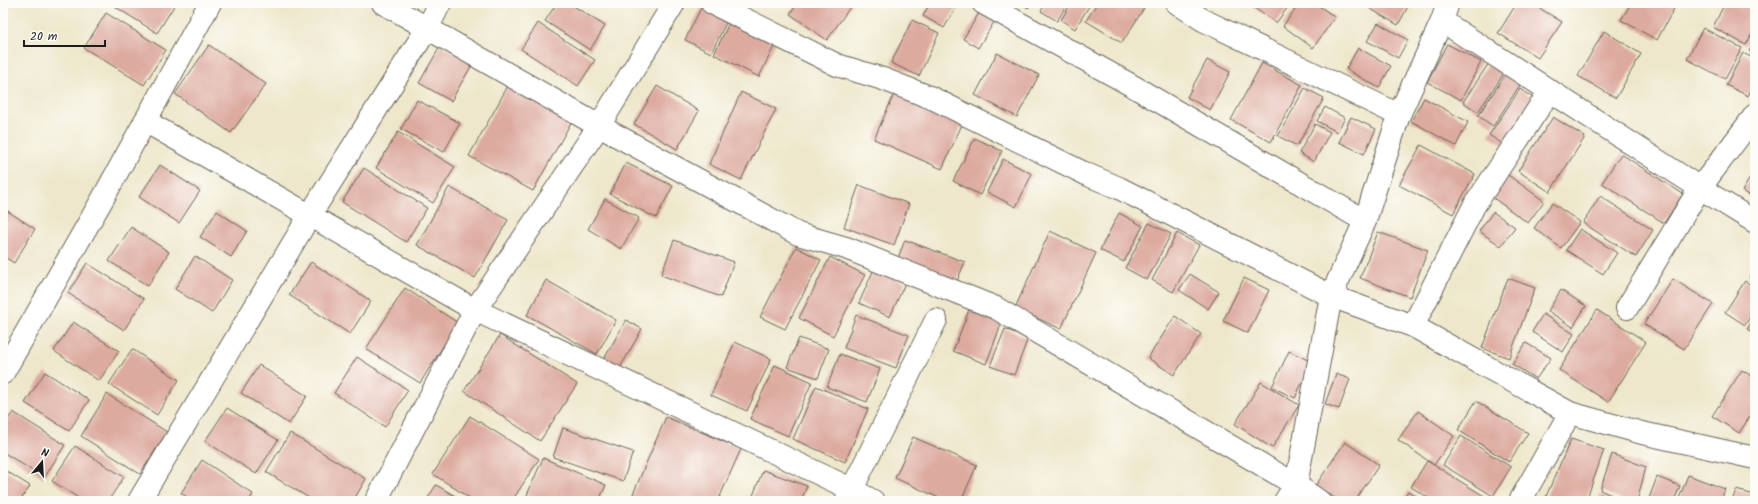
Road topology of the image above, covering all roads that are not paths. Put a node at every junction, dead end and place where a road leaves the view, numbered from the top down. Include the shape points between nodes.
1 (210, 3) edge
2 (383, 3) edge
3 (440, 3) edge
4 (674, 3) edge
5 (712, 3) edge
6 (983, 3) edge
7 (1177, 3) edge
8 (1445, 12) edge
9 (428, 27) junction
10 (1550, 92) junction
11 (1755, 114) edge
12 (1398, 115) junction
13 (145, 121) junction
14 (599, 126) junction
15 (1700, 188) junction
16 (310, 215) junction
17 (1365, 221) junction
18 (1755, 222) edge
19 (1331, 296) junction
20 (1627, 308) dead end
21 (475, 310) junction
22 (936, 320) dead end
23 (1413, 326) junction
24 (3, 373) edge
25 (1570, 413) junction
26 (1755, 458) edge
27 (1290, 493) edge
28 (848, 495) edge
29 (139, 501) edge
30 (376, 501) edge
31 (873, 501) edge
32 (1319, 501) edge
33 (1520, 501) edge

1 - 13 street
2 - 9 street
3 - 9 street
4 - 14 street
5 - 19 street via 837,65 932,98 1119,188
6 - 17 street via 1131,85
7 - 12 street via 1203,20
8 - 10 street
8 - 12 street
9 - 14 street
9 - 16 street
10 - 15 street
10 - 23 street via 1474,206
11 - 15 street
12 - 17 street
13 - 16 street
13 - 24 street
14 - 21 street
14 - 27 street via 798,234 846,248 996,308
15 - 18 street
15 - 20 street
16 - 21 street
16 - 29 street
17 - 19 street
19 - 23 street
19 - 27 street
21 - 28 street
21 - 30 street
22 - 28 street
23 - 25 street
25 - 26 street via 1642,433
25 - 33 street
27 - 32 street
28 - 31 street

